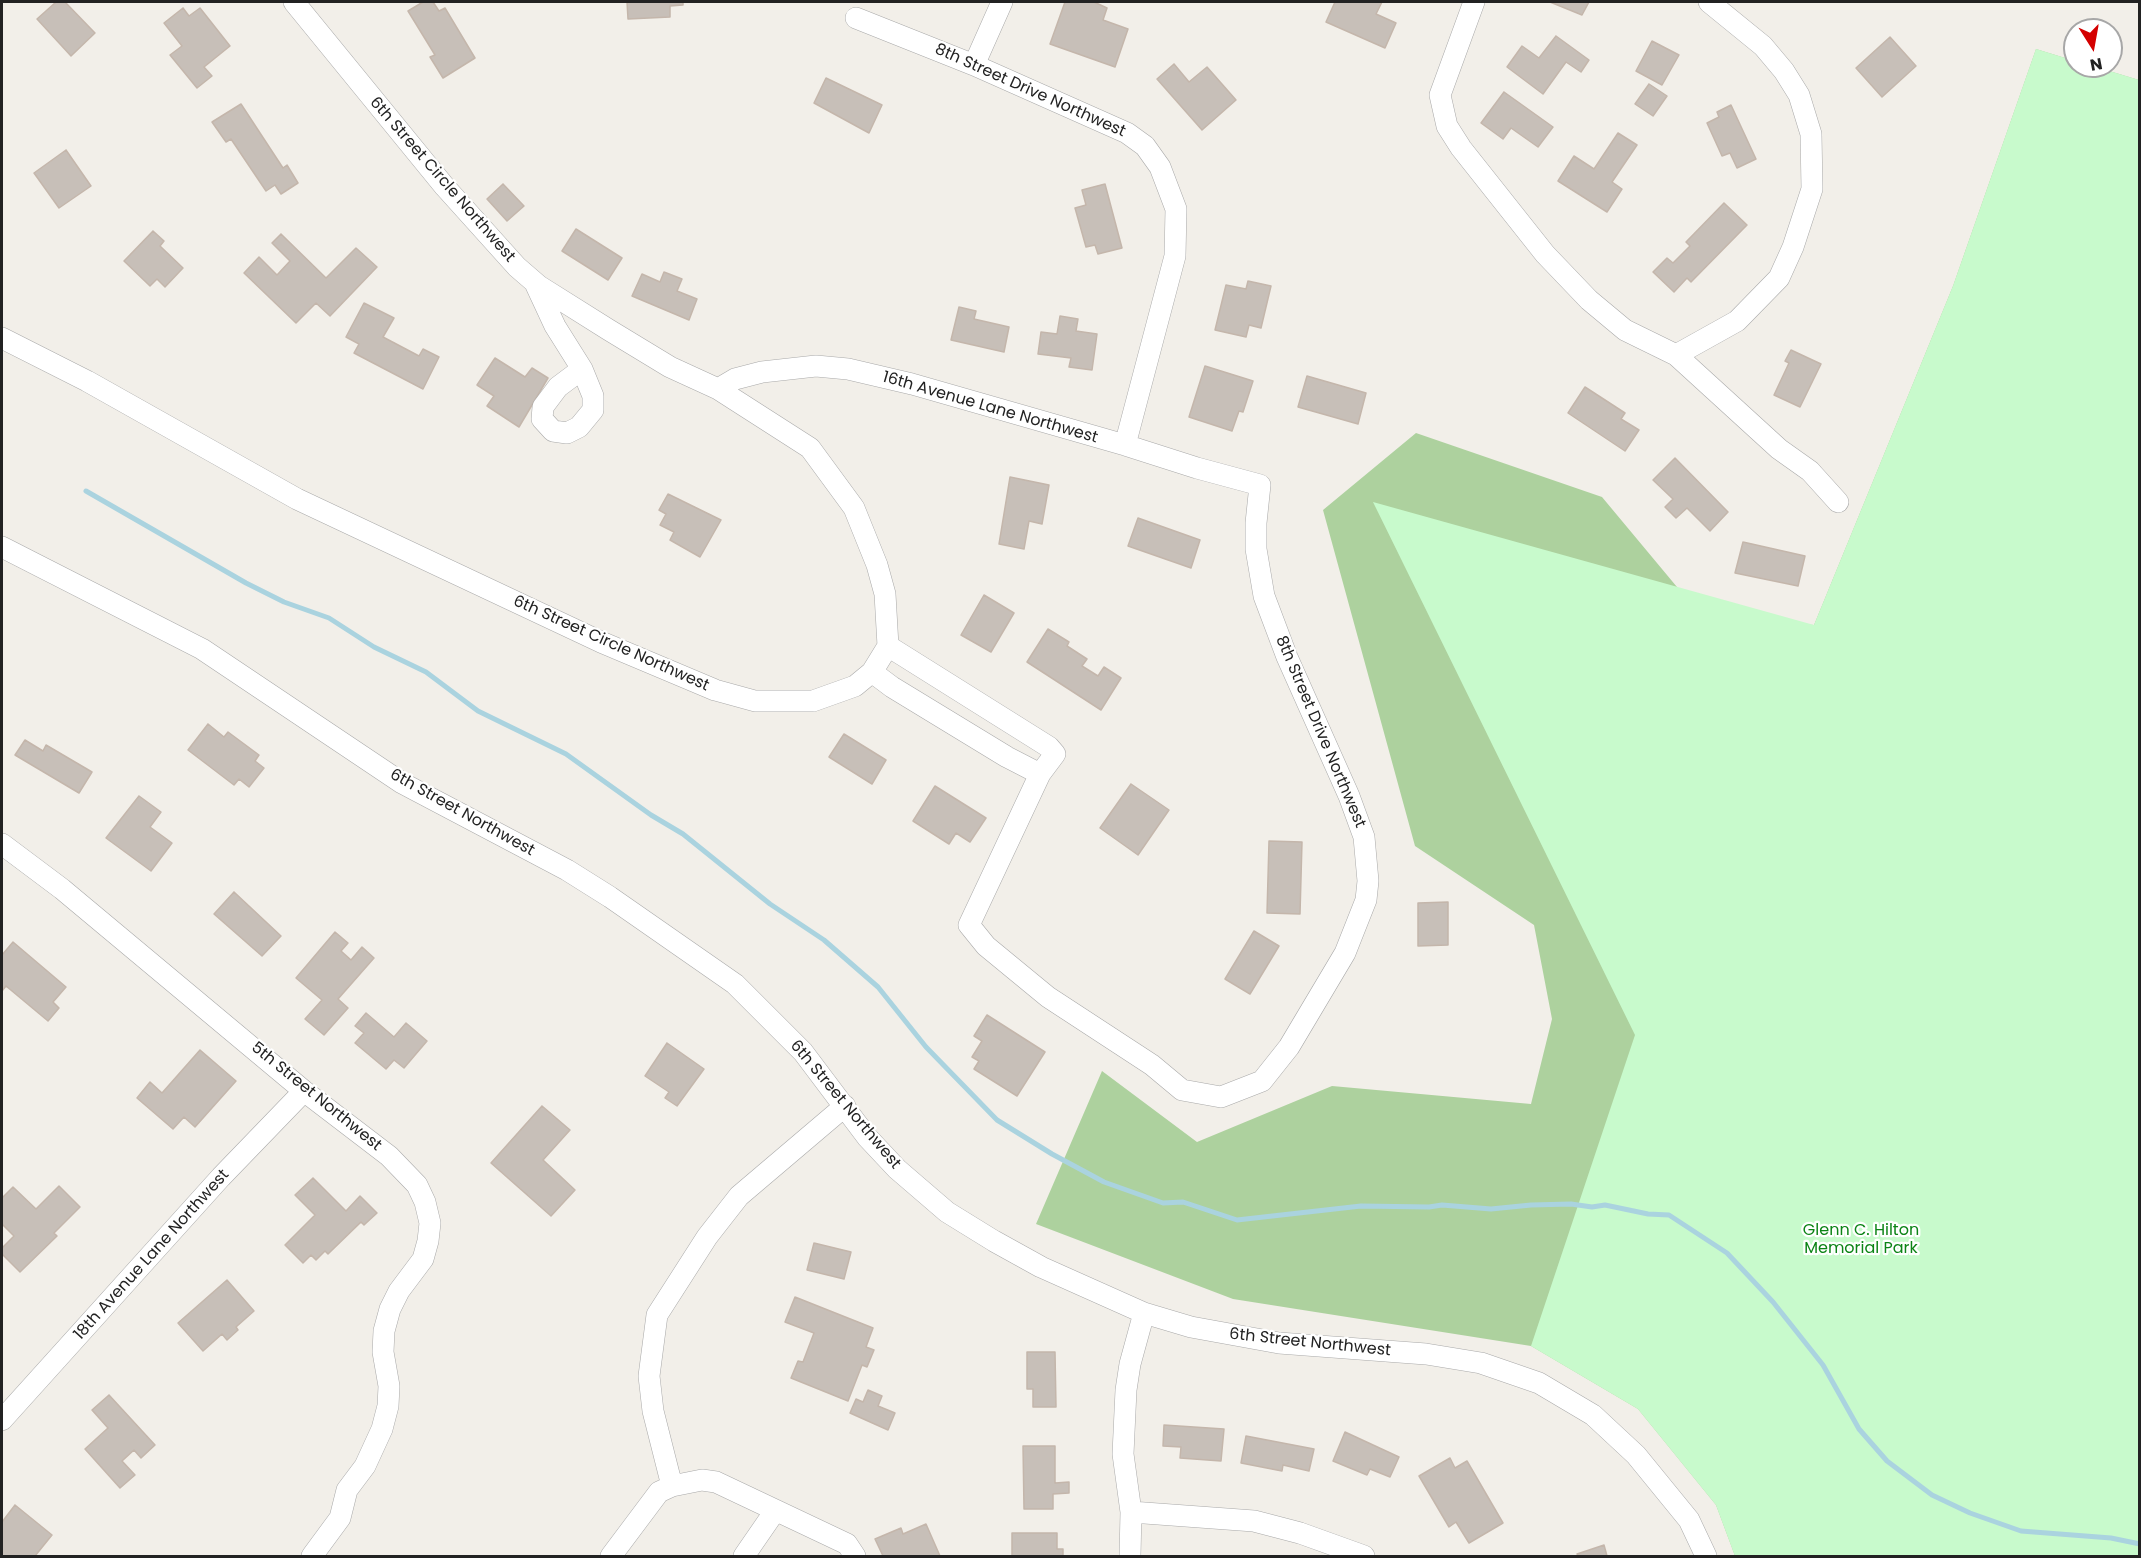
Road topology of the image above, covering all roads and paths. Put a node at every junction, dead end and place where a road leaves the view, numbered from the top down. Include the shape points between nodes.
1 (294, 2) edge
2 (1002, 2) edge
3 (1474, 2) edge
4 (1709, 2) edge
5 (856, 18) dead end
6 (974, 65) junction
7 (533, 280) junction
8 (2, 338) edge
9 (1676, 355) junction
10 (582, 369) dead end
11 (718, 389) junction
12 (1125, 445) junction
13 (1260, 484) joint
14 (1838, 502) dead end
15 (2, 547) edge
16 (888, 646) junction
17 (872, 672) junction
18 (1040, 774) junction
19 (2, 844) edge
20 (304, 1091) junction
21 (844, 1106) junction
22 (1144, 1313) junction
23 (2, 1420) edge
24 (672, 1486) junction
25 (775, 1511) junction
26 (1131, 1512) junction
27 (312, 1557) edge
28 (611, 1557) edge
29 (744, 1557) edge
30 (855, 1557) edge
31 (1130, 1557) edge
32 (1364, 1557) edge
33 (1706, 1557) edge

1 - 7 street, 6th Street Circle Northwest via 493,243
2 - 6 street
3 - 9 street via 1440,96 1442,114 1461,148 1589,300 1625,330
4 - 9 street via 1763,46 1799,95 1810,134 1812,189 1779,278 1737,321
5 - 6 street, 8th Street Drive Northwest
6 - 12 street, 8th Street Drive Northwest via 1128,133 1145,146 1171,190 1178,225 1175,256
7 - 10 street
7 - 11 street, 6th Street Circle Northwest via 670,367
8 - 17 street, 6th Street Circle Northwest via 297,499 601,642 715,690 755,701 813,700 855,686
9 - 14 street via 1779,449 1810,471
11 - 12 street, 16th Avenue Lane Northwest via 735,379 762,372 816,366 848,369
11 - 16 street, 6th Street Circle Northwest via 810,448 854,508 885,594
12 - 13 street, 16th Avenue Lane Northwest
13 - 18 street, 8th Street Drive Northwest via 1256,549 1264,596 1364,837 1368,881 1366,900 1345,953 1289,1047 1262,1081 1221,1097 1182,1090 1152,1065 1048,997 986,946 969,925
15 - 21 street, 6th Street Northwest via 202,650 402,783 567,870 610,897 735,984 802,1052
16 - 17 street, 6th Street Circle Northwest
16 - 18 street via 1049,747 1054,754
17 - 18 street
19 - 20 street, 5th Street Northwest via 62,889
20 - 23 street, 18th Avenue Lane Northwest
20 - 27 street, 5th Street Northwest via 389,1156 417,1185 428,1212 428,1241 423,1259 399,1291 384,1331 388,1406 378,1439 347,1491 340,1518
21 - 22 street, 6th Street Northwest via 897,1169 947,1212 1041,1267
21 - 24 street via 739,1196 706,1237 657,1315 649,1376 653,1411
22 - 26 street via 1126,1390 1123,1454
22 - 33 street, 6th Street Northwest via 1248,1339 1426,1354 1481,1363 1539,1383 1593,1415 1636,1455 1689,1520
24 - 25 street via 691,1481 716,1482
24 - 28 street via 655,1497
25 - 29 street
25 - 30 street via 847,1544
26 - 31 street
26 - 32 street via 1254,1521

